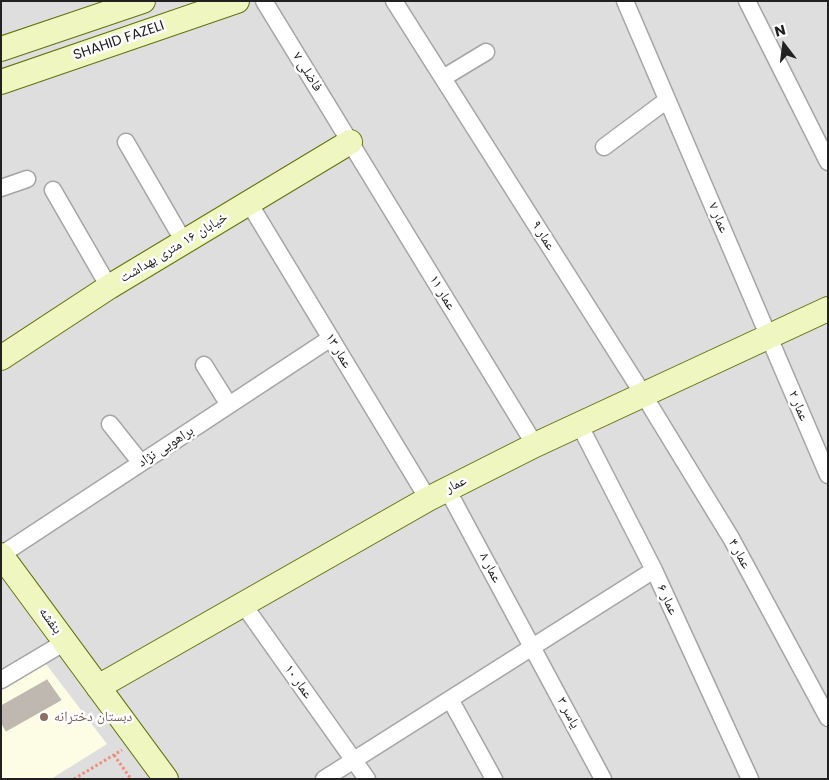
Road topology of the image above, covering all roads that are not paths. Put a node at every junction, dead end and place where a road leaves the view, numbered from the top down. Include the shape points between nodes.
1 (143, 1) edge
2 (237, 1) edge
3 (264, 1) edge
4 (394, 1) edge
5 (625, 1) edge
6 (747, 1) edge
7 (204, 7) edge
8 (1, 49) edge
9 (486, 52) dead end
10 (443, 78) junction
11 (1, 82) edge
12 (667, 100) junction
13 (126, 142) dead end
14 (350, 142) junction
15 (604, 147) dead end
16 (828, 162) edge
17 (27, 178) dead end
18 (1, 188) edge
19 (53, 190) dead end
20 (249, 203) junction
21 (184, 242) junction
22 (109, 287) junction
23 (828, 309) edge
24 (768, 336) junction
25 (330, 338) junction
26 (1, 358) edge
27 (204, 365) dead end
28 (644, 394) junction
29 (229, 405) junction
30 (110, 424) dead end
31 (579, 424) junction
32 (535, 445) junction
33 (141, 463) junction
34 (828, 475) edge
35 (438, 494) junction
36 (1, 555) edge
37 (654, 570) junction
38 (243, 604) junction
39 (65, 642) junction
40 (532, 647) junction
41 (1, 680) edge
42 (98, 687) junction
43 (450, 699) junction
44 (828, 718) edge
45 (353, 760) junction
46 (166, 779) edge
47 (324, 779) edge
48 (367, 779) edge
49 (494, 779) edge
50 (603, 779) edge
51 (750, 779) edge

1 - 8 street
2 - 7 street, SHAHID FAZELI
3 - 14 street, فاضلی ۷
4 - 10 street, عمار ۹
5 - 12 street, عمار ۷
6 - 16 street
7 - 11 street, SHAHID FAZELI
9 - 10 street
10 - 28 street, عمار ۹
12 - 15 street
12 - 24 street, عمار ۷
13 - 21 street
14 - 20 street, خیابان ۱۶ متری بهداشت
14 - 32 street, عمار ۱۱
17 - 18 street
19 - 22 street
20 - 21 street, خیابان ۱۶ متری بهداشت
20 - 25 street, عمار ۱۳
21 - 22 street, خیابان ۱۶ متری بهداشت
22 - 26 street, خیابان ۱۶ متری بهداشت
23 - 24 street, عمار
24 - 28 street, عمار
24 - 34 street, عمار ۲
25 - 29 street, براهویی نژاد
25 - 35 street, عمار ۱۳
27 - 29 street
28 - 31 street, عمار
28 - 44 street, عمار ۴ via 731,538
29 - 33 street, براهویی نژاد
30 - 33 street
31 - 32 street, عمار
31 - 37 street, عمار ۶
32 - 35 street, عمار
33 - 36 street, براهویی نژاد
35 - 38 street, عمار
35 - 40 street, عمار ۸
36 - 39 street, بنفشه
37 - 40 street
37 - 51 street, عمار ۶
38 - 42 street, عمار
38 - 45 street, عمار ۱۰
39 - 41 street
39 - 42 street, بنفشه
40 - 43 street
40 - 50 street, یاسر ۳
42 - 46 street, بنفشه
43 - 45 street
43 - 49 street
45 - 47 street
45 - 48 street, عمار ۱۰

